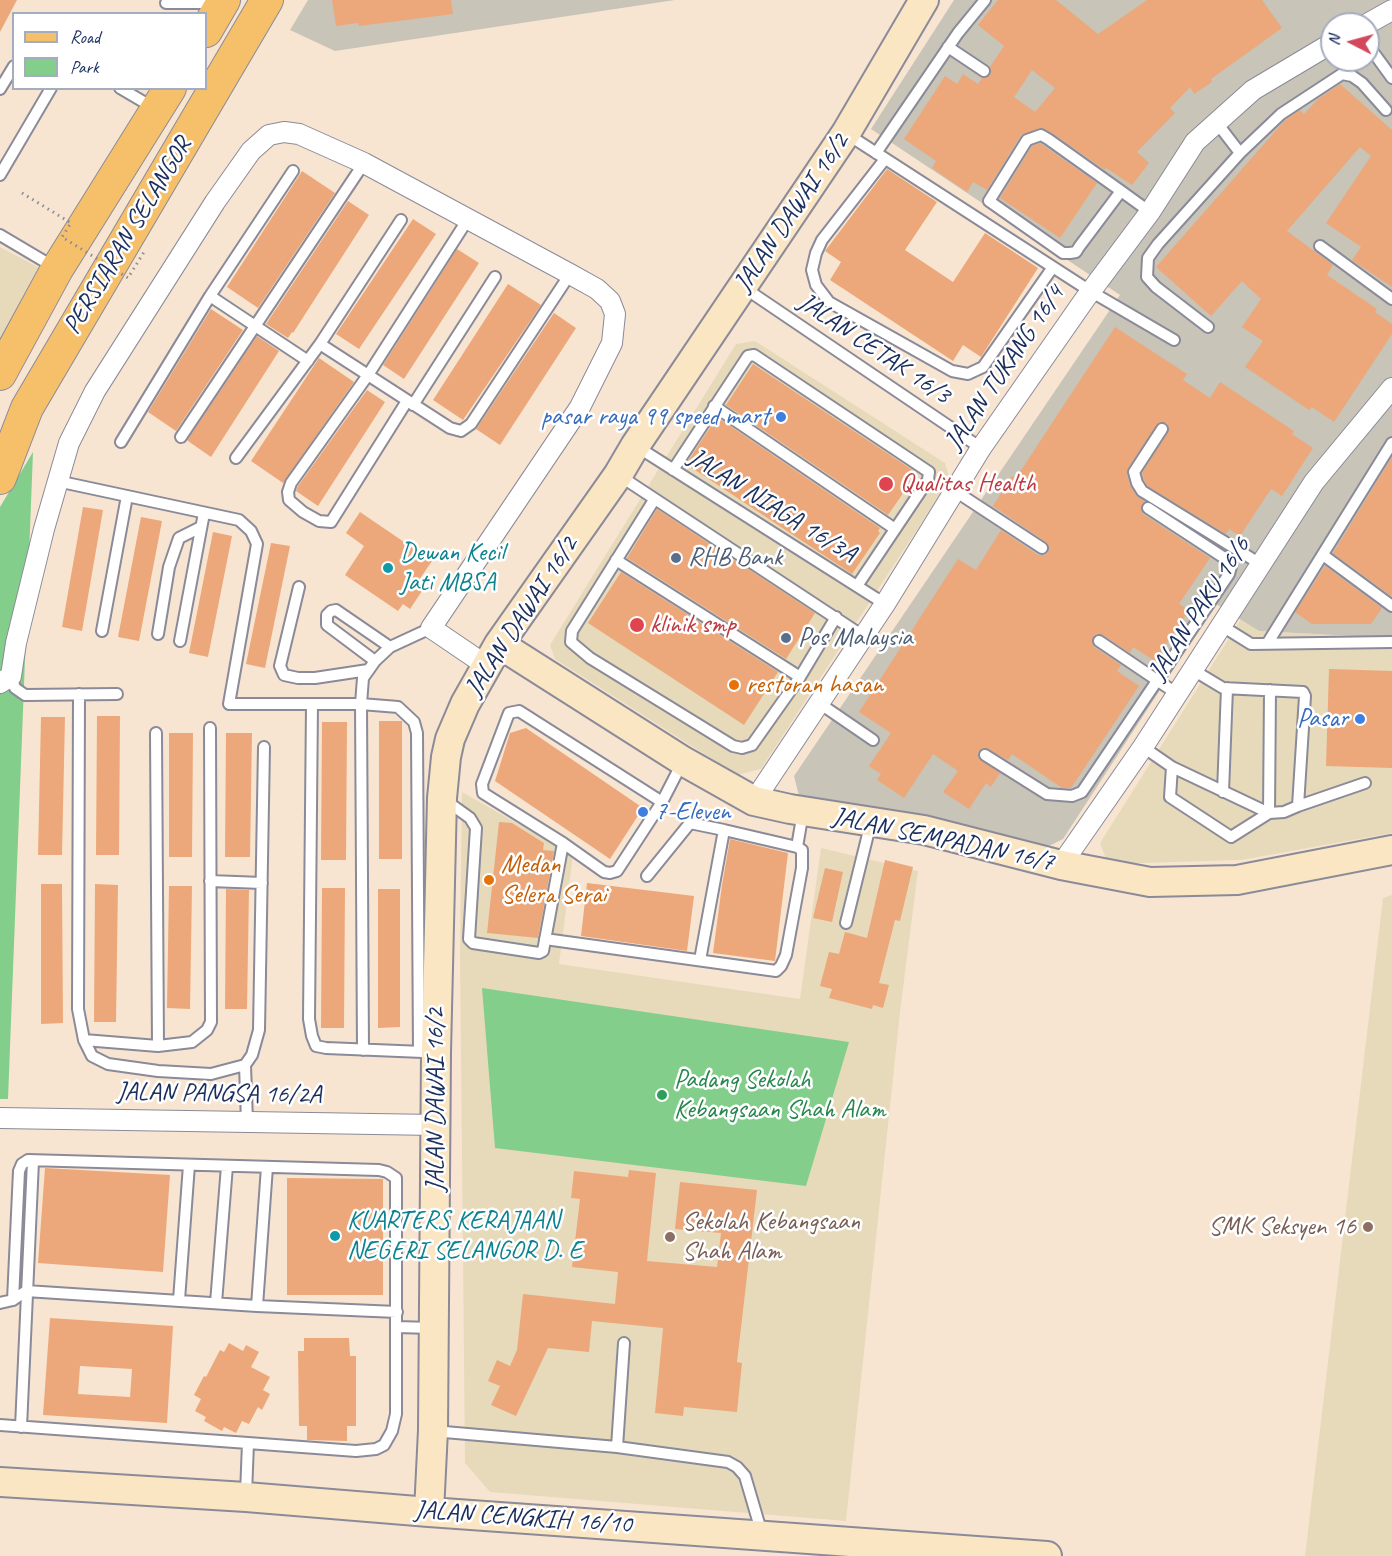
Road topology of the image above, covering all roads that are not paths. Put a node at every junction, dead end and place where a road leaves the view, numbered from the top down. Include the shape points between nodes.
1 (217, 0) edge
2 (224, 0) edge
3 (267, 0) edge
4 (924, 0) edge
5 (985, 0) edge
6 (166, 1) edge
7 (207, 29) edge
8 (948, 47) junction
9 (1320, 50) edge
10 (1380, 62) edge
11 (12, 69) edge
12 (984, 71) dead end
13 (1392, 78) edge
14 (0, 88) edge
15 (50, 90) edge
16 (128, 90) edge
17 (163, 99) edge
18 (1386, 110) dead end
19 (1217, 123) junction
20 (846, 133) junction
21 (1240, 153) junction
22 (880, 156) junction
23 (364, 163) junction
24 (293, 171) dead end
25 (0, 174) edge
26 (1121, 191) junction
27 (1150, 212) junction
28 (468, 219) junction
29 (400, 220) dead end
30 (0, 235) edge
31 (1320, 246) dead end
32 (1053, 267) junction
33 (57, 269) junction
34 (570, 274) junction
35 (495, 278) dead end
36 (742, 286) junction
37 (1090, 291) junction
38 (210, 296) junction
39 (1392, 299) edge
40 (256, 326) junction
41 (1208, 327) dead end
42 (1174, 340) dead end
43 (320, 345) junction
44 (308, 361) junction
45 (0, 374) edge
46 (368, 375) junction
47 (1392, 388) edge
48 (410, 403) junction
49 (714, 406) junction
50 (1162, 429) dead end
51 (181, 437) dead end
52 (121, 442) dead end
53 (1392, 443) edge
54 (635, 446) junction
55 (981, 448) junction
56 (236, 458) dead end
57 (674, 470) junction
58 (618, 475) junction
59 (0, 478) edge
60 (57, 481) junction
61 (955, 491) junction
62 (127, 496) junction
63 (654, 500) junction
64 (1148, 508) dead end
65 (204, 513) junction
66 (201, 527) junction
67 (894, 529) junction
68 (1042, 548) dead end
69 (1323, 555) junction
70 (616, 560) junction
71 (1262, 565) junction
72 (857, 586) junction
73 (299, 587) dead end
74 (885, 604) junction
75 (1392, 606) edge
76 (836, 618) junction
77 (1222, 626) junction
78 (431, 628) junction
79 (102, 631) dead end
80 (158, 634) dead end
81 (863, 636) junction
82 (180, 641) dead end
83 (1099, 641) dead end
84 (1392, 642) edge
85 (1267, 644) junction
86 (390, 647) junction
87 (493, 655) junction
88 (371, 666) junction
89 (1193, 670) junction
90 (800, 677) junction
91 (5, 680) edge
92 (1158, 680) junction
93 (1227, 688) junction
94 (1270, 690) junction
95 (1176, 693) junction
96 (79, 694) junction
97 (117, 694) dead end
98 (819, 703) junction
99 (312, 704) junction
100 (361, 704) junction
101 (210, 728) dead end
102 (156, 733) dead end
103 (873, 740) dead end
104 (264, 747) dead end
105 (1143, 747) junction
106 (985, 755) dead end
107 (683, 761) junction
108 (1172, 767) junction
109 (1365, 783) dead end
110 (1223, 792) junction
111 (442, 798) junction
112 (754, 801) junction
113 (662, 802) junction
114 (1298, 806) junction
115 (802, 811) junction
116 (1269, 813) junction
117 (871, 822) junction
118 (724, 830) junction
119 (563, 843) junction
120 (797, 847) junction
121 (1392, 850) edge
122 (1061, 865) junction
123 (647, 876) dead end
124 (210, 881) junction
125 (262, 883) junction
126 (846, 923) dead end
127 (545, 939) junction
128 (700, 960) junction
129 (84, 1040) junction
130 (158, 1046) junction
131 (363, 1050) junction
132 (427, 1052) junction
133 (245, 1065) junction
134 (0, 1118) edge
135 (247, 1122) junction
136 (436, 1125) junction
137 (33, 1161) junction
138 (189, 1165) junction
139 (227, 1166) junction
140 (267, 1167) junction
141 (26, 1292) junction
142 (13, 1300) junction
143 (179, 1300) junction
144 (0, 1303) edge
145 (216, 1303) junction
146 (257, 1306) junction
147 (397, 1312) junction
148 (397, 1327) junction
149 (434, 1328) junction
150 (624, 1343) dead end
151 (0, 1425) edge
152 (21, 1427) junction
153 (433, 1431) junction
154 (248, 1443) junction
155 (617, 1447) junction
156 (0, 1482) edge
157 (246, 1497) junction
158 (429, 1512) junction
159 (762, 1535) junction
160 (1047, 1556) edge

1 - 6 lane
2 - 7 main road
3 - 59 main road, PERSIARAN SELANGOR via 27,408
4 - 20 street, JALAN DAWAI 16/2
5 - 8 lane
8 - 12 lane
8 - 22 lane
9 - 19 street, JALAN TUKANG 16/4 via 1253,90
10 - 13 lane
11 - 14 lane
15 - 25 lane
16 - 17 lane
17 - 33 main road, PERSIARAN SELANGOR
18 - 21 lane via 1362,83 1341,74 1281,114
19 - 21 lane
19 - 27 street, JALAN TUKANG 16/4 via 1195,142
20 - 22 lane
20 - 36 street, JALAN DAWAI 16/2
21 - 41 lane via 1148,258 1148,276 1156,287
22 - 32 lane
22 - 32 lane via 816,253 812,270 816,285 829,302 952,371 968,374 983,367
23 - 28 street
23 - 40 lane
23 - 60 street via 298,134 284,132 269,135 251,151 95,391 69,443
24 - 38 lane
26 - 26 lane via 1076,252 1070,253 1063,253 989,201 1027,140 1041,135
26 - 27 lane
27 - 37 street, JALAN TUKANG 16/4
28 - 34 street
28 - 46 lane
29 - 43 lane
30 - 33 lane
31 - 39 lane
32 - 37 lane
33 - 45 main road, PERSIARAN SELANGOR
34 - 48 lane via 471,424 461,431 450,428
34 - 78 street via 610,301 615,314 612,343 580,407
35 - 48 lane
36 - 54 street, JALAN DAWAI 16/2
36 - 55 lane, JALAN CETAK 16/3
37 - 42 lane
37 - 55 street, JALAN TUKANG 16/4
38 - 40 lane
38 - 52 lane
40 - 44 lane
40 - 51 lane
43 - 44 lane
43 - 46 lane
44 - 56 lane
46 - 48 lane
46 - 48 lane via 291,483 289,500 303,512 319,521 331,522
47 - 71 street, JALAN PAKU 16/6 via 1314,482
49 - 57 lane
49 - 67 lane
49 - 67 lane via 748,356 754,355 929,472 928,480
50 - 71 lane via 1134,472 1142,490
53 - 69 lane
54 - 57 lane, JALAN NIAGA 16/3A
54 - 58 street, JALAN DAWAI 16/2
55 - 61 street, JALAN TUKANG 16/4
57 - 72 lane, JALAN NIAGA 16/3A
58 - 63 lane
58 - 87 street, JALAN DAWAI 16/2
60 - 62 lane
60 - 91 street
61 - 68 lane
61 - 74 street, JALAN TUKANG 16/4
62 - 65 lane
62 - 79 lane
63 - 70 lane
63 - 76 lane
64 - 92 lane via 1232,563 1229,574
65 - 66 lane
65 - 99 lane via 239,520 257,544 229,704
66 - 80 lane via 179,538 169,567
66 - 82 lane
67 - 72 lane
69 - 75 lane
69 - 85 lane
70 - 90 lane
70 - 90 lane via 572,632 571,642 590,658 742,748 752,745
71 - 77 street, JALAN PAKU 16/6
72 - 74 lane, JALAN NIAGA 16/3A
73 - 88 lane via 280,666 284,675 315,678
74 - 81 street, JALAN TUKANG 16/4
76 - 81 lane
76 - 90 lane
77 - 85 lane via 1251,644
77 - 89 street, JALAN PAKU 16/6
78 - 86 lane
78 - 87 street
81 - 98 street, JALAN TUKANG 16/4
83 - 92 lane
84 - 85 lane
86 - 88 lane
86 - 88 lane via 331,610 327,625
87 - 107 street, JALAN SEMPADAN 16/7
87 - 111 street, JALAN DAWAI 16/2 via 450,739
88 - 100 lane via 363,678
89 - 93 lane
89 - 95 street, JALAN PAKU 16/6
91 - 96 lane via 25,695
92 - 95 lane
92 - 106 lane via 1082,792 1072,796 1047,794
93 - 94 lane
93 - 110 lane
94 - 114 lane via 1299,691 1305,696
94 - 116 lane
95 - 105 street, JALAN PAKU 16/6
96 - 97 lane
96 - 129 lane via 78,1009
98 - 103 lane
98 - 112 street, JALAN TUKANG 16/4
99 - 100 lane
99 - 131 lane via 309,1019 316,1046
100 - 131 lane
100 - 132 lane via 398,707 414,722 417,733
101 - 124 lane
102 - 130 lane
104 - 125 lane
105 - 108 lane
105 - 122 street, JALAN PAKU 16/6
107 - 112 street, JALAN SEMPADAN 16/7
107 - 113 lane
108 - 110 lane
108 - 116 lane via 1170,797 1231,837
109 - 114 lane
110 - 116 lane
111 - 127 lane via 470,818 476,828 469,939 473,943 539,952 543,951
111 - 132 street, JALAN DAWAI 16/2
112 - 115 street, JALAN SEMPADAN 16/7
113 - 119 lane via 617,871 604,872
113 - 119 lane via 519,711 509,713 482,784 483,794
114 - 116 lane
115 - 117 street, JALAN SEMPADAN 16/7
115 - 120 lane
117 - 122 street, JALAN SEMPADAN 16/7 via 924,830
117 - 126 lane
118 - 120 lane
118 - 123 lane via 690,823
118 - 128 lane
119 - 127 lane
120 - 128 lane via 802,850 802,868 781,966 776,971
121 - 122 street, JALAN SEMPADAN 16/7 via 1237,880 1200,882 1150,882
124 - 125 lane
124 - 130 lane via 211,1022 192,1042
125 - 133 lane via 259,1030
127 - 128 lane
129 - 130 lane
129 - 133 lane via 92,1056 108,1064 211,1074
131 - 132 lane
132 - 136 street, JALAN DAWAI 16/2
133 - 135 lane
134 - 135 street, JALAN PANGSA 16/2A
135 - 136 street, JALAN PANGSA 16/2A
136 - 149 street, JALAN DAWAI 16/2
137 - 138 lane
137 - 141 lane
137 - 142 lane via 22,1164 19,1171
138 - 139 lane
138 - 143 lane
139 - 140 lane
139 - 145 lane
140 - 146 lane
140 - 147 lane via 379,1170 396,1178
141 - 142 lane
141 - 143 lane
141 - 152 lane
142 - 144 lane
143 - 145 lane
145 - 146 lane
146 - 147 lane
147 - 148 lane
148 - 149 lane
148 - 154 lane via 396,1414 384,1445 356,1451
149 - 153 street, JALAN DAWAI 16/2
150 - 155 lane
151 - 152 lane
152 - 154 lane
153 - 155 lane
153 - 158 street, JALAN DAWAI 16/2
154 - 157 lane
155 - 159 lane via 728,1462 737,1467 746,1476
156 - 157 street, JALAN CENGKIH 16/10
157 - 158 street, JALAN CENGKIH 16/10
158 - 159 street, JALAN CENGKIH 16/10
159 - 160 street, JALAN CENGKIH 16/10

